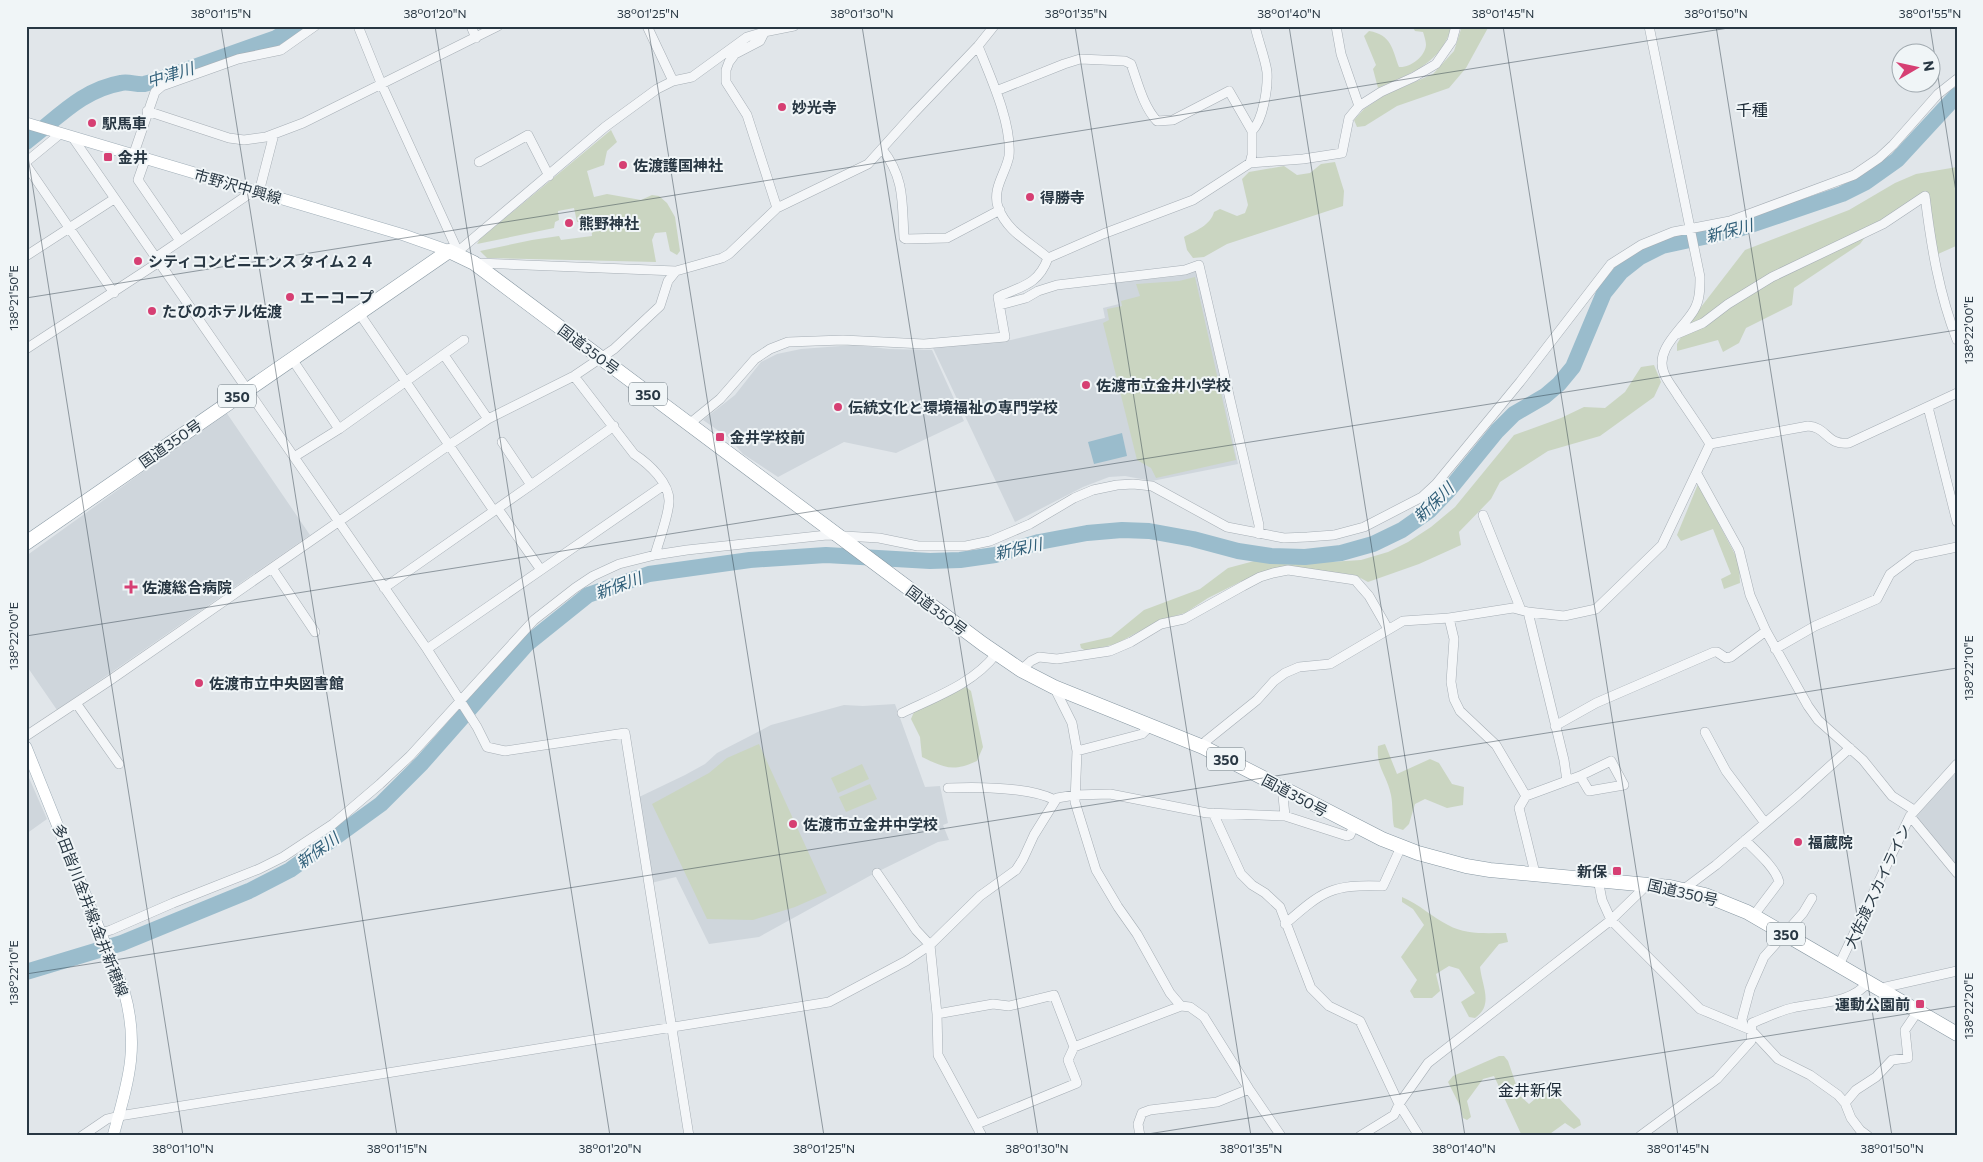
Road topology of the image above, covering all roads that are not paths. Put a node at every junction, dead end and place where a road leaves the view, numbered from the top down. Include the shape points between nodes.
1 (314, 26) edge
2 (358, 26) edge
3 (470, 26) edge
4 (498, 26) edge
5 (647, 26) edge
6 (794, 26) edge
7 (994, 26) edge
8 (1255, 26) edge
9 (1336, 26) edge
10 (1456, 26) edge
11 (1649, 26) edge
12 (766, 29) edge
13 (476, 38) junction
14 (978, 46) junction
15 (1957, 79) edge
16 (673, 81) junction
17 (381, 83) junction
18 (996, 91) junction
19 (1358, 106) junction
20 (147, 111) junction
21 (28, 124) edge
22 (1252, 132) junction
23 (57, 133) junction
24 (274, 134) junction
25 (73, 138) junction
26 (882, 149) junction
27 (133, 156) junction
28 (145, 160) junction
29 (479, 162) dead end
30 (1250, 163) junction
31 (26, 164) edge
32 (549, 176) junction
33 (257, 191) junction
34 (114, 198) junction
35 (777, 208) junction
36 (1000, 210) junction
37 (1691, 227) junction
38 (68, 228) junction
39 (180, 242) junction
40 (449, 251) junction
41 (26, 256) edge
42 (1048, 258) junction
43 (157, 260) junction
44 (474, 263) junction
45 (676, 272) junction
46 (114, 293) junction
47 (1000, 305) junction
48 (359, 313) junction
49 (1673, 337) junction
50 (464, 340) dead end
51 (1957, 340) edge
52 (27, 346) edge
53 (444, 355) junction
54 (600, 357) junction
55 (292, 359) junction
56 (574, 376) junction
57 (406, 381) junction
58 (247, 390) junction
59 (1957, 393) edge
60 (1928, 407) junction
61 (488, 419) junction
62 (688, 425) junction
63 (614, 426) junction
64 (339, 429) junction
65 (502, 442) dead end
66 (1710, 444) junction
67 (449, 445) junction
68 (294, 457) junction
69 (1697, 474) junction
70 (531, 485) junction
71 (664, 485) junction
72 (496, 510) junction
73 (1483, 515) dead end
74 (1957, 522) edge
75 (339, 523) junction
76 (1259, 534) junction
77 (841, 538) junction
78 (26, 543) edge
79 (1957, 547) edge
80 (655, 555) junction
81 (272, 568) junction
82 (541, 570) junction
83 (384, 588) junction
84 (1525, 611) junction
85 (1449, 618) junction
86 (1388, 629) junction
87 (1766, 631) junction
88 (314, 632) dead end
89 (1775, 648) junction
90 (426, 650) junction
91 (996, 654) junction
92 (1021, 670) junction
93 (1054, 687) junction
94 (460, 701) junction
95 (76, 704) junction
96 (902, 713) dead end
97 (1150, 726) junction
98 (1555, 726) junction
99 (1705, 732) dead end
100 (26, 736) edge
101 (26, 747) edge
102 (1203, 747) junction
103 (1850, 748) junction
104 (1077, 751) junction
105 (119, 764) dead end
106 (1957, 764) edge
107 (1580, 776) junction
108 (1567, 781) junction
109 (948, 788) dead end
110 (1075, 795) junction
111 (1283, 796) dead end
112 (1526, 796) junction
113 (1055, 800) junction
114 (1912, 813) junction
115 (1213, 814) junction
116 (1285, 816) junction
117 (1765, 823) junction
118 (1354, 826) junction
119 (1745, 840) junction
120 (1401, 847) junction
121 (1957, 873) edge
122 (877, 874) dead end
123 (1535, 874) junction
124 (1598, 879) junction
125 (1649, 883) junction
126 (1684, 890) junction
127 (1812, 898) dead end
128 (1754, 915) junction
129 (1610, 920) junction
130 (1286, 924) junction
131 (101, 932) junction
132 (1785, 934) junction
133 (930, 945) junction
134 (1839, 965) junction
135 (1957, 971) edge
136 (1868, 982) junction
137 (1882, 990) junction
138 (1181, 1006) junction
139 (1918, 1011) junction
140 (937, 1014) junction
141 (672, 1028) junction
142 (1747, 1028) junction
143 (1957, 1034) edge
144 (1074, 1047) junction
145 (1249, 1089) junction
146 (1845, 1103) junction
147 (1399, 1104) junction
148 (118, 1116) junction
149 (977, 1124) junction
150 (82, 1136) edge
151 (113, 1136) edge
152 (689, 1136) edge
153 (982, 1136) edge
154 (1140, 1136) edge
155 (1281, 1136) edge
156 (1360, 1136) edge
157 (1420, 1136) edge
158 (1640, 1136) edge
159 (1868, 1136) edge

1 - 20 street via 281,50 238,59 162,86 155,92
2 - 17 street
3 - 13 street
4 - 13 street
5 - 16 street
6 - 12 street
7 - 14 street
8 - 22 street via 1266,72 1262,109
9 - 19 street
10 - 19 street via 1452,41 1436,64
11 - 37 street
12 - 16 street via 747,37 692,77
12 - 35 street via 760,40 735,54 726,70 726,82 747,115
13 - 17 street
14 - 18 street
14 - 26 street
15 - 37 street via 1938,94 1893,145 1854,175 1730,222
16 - 32 street via 605,127
17 - 24 street via 304,123
17 - 40 street via 455,245
18 - 22 street via 1080,59 1125,61 1131,64 1143,98 1157,121 1173,120 1229,91
18 - 36 street via 1007,132 1008,156 996,191
19 - 30 street via 1349,118 1342,153
20 - 24 street via 229,138 244,140
20 - 27 street
21 - 23 main road, 市野沢中興線
22 - 30 street
23 - 25 main road, 市野沢中興線
23 - 31 street
24 - 33 street
25 - 27 main road, 市野沢中興線
25 - 34 street
26 - 35 street via 868,164
26 - 36 street via 893,163 902,188 904,238 947,238
27 - 28 main road, 市野沢中興線
28 - 33 main road, 市野沢中興線
28 - 39 street via 138,180
29 - 32 street via 528,135
30 - 42 street via 1193,200
31 - 38 street
32 - 40 street via 462,248
33 - 39 street
33 - 40 main road, 市野沢中興線
34 - 38 street
34 - 43 street
35 - 45 street via 729,254
36 - 42 street via 1018,236
37 - 49 street via 1700,290 1695,309
37 - 76 street via 1640,245 1612,264 1520,382 1422,497 1364,527 1334,534 1284,538
38 - 41 street
38 - 46 street
39 - 43 street
40 - 44 highway, 国道350号 / 350
40 - 48 highway, 国道350号 / 350
42 - 47 street via 1040,276 998,297
43 - 46 street
43 - 58 street
44 - 45 street
44 - 54 highway, 国道350号 / 350
45 - 54 street via 668,280 663,302 657,310 614,349
46 - 52 street
47 - 62 street via 1005,337 924,344 843,340 779,345 755,359 720,399
47 - 76 street via 1057,285 1185,270 1199,265
48 - 55 highway, 国道350号 / 350
48 - 57 street
49 - 51 street via 1703,323 1772,277 1883,224 1925,196 1931,247 1947,314
49 - 66 street via 1664,351 1664,373
50 - 53 street
53 - 57 street
53 - 61 street
54 - 56 street
54 - 62 highway, 国道350号 / 350
55 - 58 highway, 国道350号 / 350
55 - 64 street
56 - 61 street
56 - 63 street
57 - 64 street
57 - 67 street
58 - 68 street
58 - 78 highway, 国道350号 / 350
59 - 60 street
60 - 66 street via 1849,443 1834,443 1822,430 1808,426
60 - 74 street
61 - 67 street
62 - 77 highway, 国道350号 / 350
63 - 70 street
63 - 71 street via 634,454 646,462
64 - 68 street
65 - 70 street
66 - 69 street
67 - 72 street
67 - 75 street
68 - 75 street
69 - 84 street via 1662,545 1596,609 1564,616
69 - 87 street via 1738,550 1750,595
70 - 72 street
71 - 80 street via 669,503
71 - 82 street
72 - 82 street
72 - 83 street
73 - 84 street
75 - 81 street
75 - 83 street
76 - 77 street via 1227,527 1152,486 1133,484 1093,490 1030,524 990,541 966,546 918,546 879,538
77 - 80 street
77 - 91 highway, 国道350号 / 350
79 - 89 street via 1914,556 1890,574 1877,599 1815,626
80 - 94 street via 610,568 563,596 534,620
81 - 88 street
81 - 95 street
82 - 90 street
83 - 90 street
84 - 85 street via 1513,608
84 - 98 street
85 - 86 street via 1403,621
85 - 112 street via 1454,639 1451,682 1454,699 1460,711 1496,745
86 - 92 street via 1369,596 1354,580 1288,570 1260,577 1184,619 1161,624 1110,651 1057,659 1039,657
86 - 102 street via 1330,664 1299,667 1284,673
87 - 89 street
87 - 98 street via 1731,657 1714,652 1596,703
89 - 103 street via 1818,720
90 - 94 street
91 - 92 highway, 国道350号 / 350
91 - 96 street via 976,676
92 - 93 highway, 国道350号 / 350
93 - 97 highway, 国道350号 / 350
93 - 104 street via 1072,723
94 - 131 street via 380,784 339,819 283,857
94 - 141 street via 487,747 505,751 625,733
95 - 100 street
95 - 105 street
97 - 102 highway, 国道350号 / 350
97 - 104 street via 1142,734
98 - 108 street
99 - 117 street via 1726,771
101 - 131 main road, 多田皆川金井線;金井新穂線
102 - 118 highway, 国道350号 / 350
103 - 114 street via 1892,796
103 - 117 street
104 - 110 street
106 - 114 street, 大佐渡スカイライン
107 - 107 street via 1610,760 1624,785 1590,792
107 - 108 street
108 - 112 street
109 - 113 street via 1032,792
110 - 113 street
110 - 115 street via 1110,794
110 - 138 street via 1081,827 1096,870
111 - 116 street
112 - 123 street via 1520,808
113 - 133 street via 1016,870 980,896
114 - 121 street
114 - 134 street, 大佐渡スカイライン
115 - 116 street
115 - 130 street via 1241,874 1280,907
116 - 118 street via 1347,836
117 - 119 street
118 - 120 highway, 国道350号 / 350
119 - 126 street
119 - 128 street via 1775,872 1779,882
120 - 123 highway, 国道350号 / 350 via 1466,866
120 - 130 street via 1383,886 1344,887 1326,892
122 - 133 street
123 - 124 highway, 国道350号 / 350
124 - 125 highway, 国道350号 / 350
124 - 129 street
125 - 126 highway, 国道350号 / 350
125 - 129 street
126 - 128 highway, 国道350号 / 350 via 1728,903
127 - 132 street
128 - 132 highway, 国道350号 / 350
129 - 142 street via 1700,1009
129 - 147 street via 1428,1063
130 - 147 street via 1312,988 1329,1006 1360,1021
131 - 148 main road, 多田皆川金井線;金井新穂線 via 129,1008 133,1043
132 - 134 highway, 国道350号 / 350
132 - 142 street via 1764,957 1750,989 1742,1019
133 - 140 street
133 - 141 street via 829,1002
134 - 136 highway, 国道350号 / 350
135 - 137 street
136 - 137 highway, 国道350号 / 350
136 - 142 street via 1864,988 1842,998 1790,1008
137 - 139 highway, 国道350号 / 350
138 - 144 street
138 - 145 street via 1190,1007 1204,1017
139 - 143 highway, 国道350号 / 350
139 - 146 street via 1905,1030 1908,1058 1892,1060
140 - 144 street via 993,1004 1009,1006 1054,996
140 - 149 street via 938,1055
141 - 148 street
141 - 152 street
142 - 146 street via 1778,1059 1824,1085
142 - 158 street via 1751,1041 1716,1079
144 - 149 street via 1068,1060 1077,1083
145 - 154 street via 1217,1102 1142,1113 1138,1124
145 - 155 street
146 - 159 street via 1851,1118
147 - 156 street via 1394,1114
147 - 157 street
148 - 150 street via 107,1119
148 - 151 main road, 多田皆川金井線;金井新穂線
149 - 153 street

